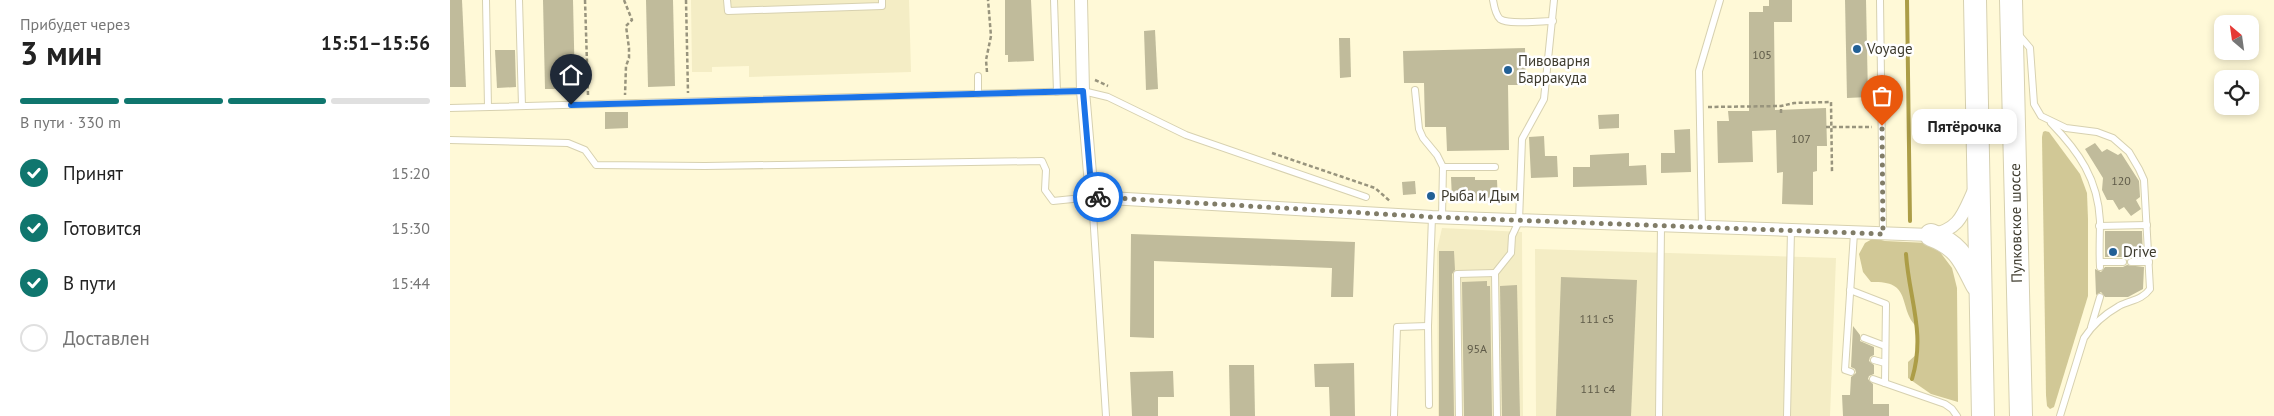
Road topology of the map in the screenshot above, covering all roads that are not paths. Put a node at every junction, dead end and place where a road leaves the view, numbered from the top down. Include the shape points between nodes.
1 (486, 0) edge
2 (519, 0) edge
3 (727, 0) edge
4 (882, 0) edge
5 (1054, 0) edge
6 (1081, 0) edge
7 (1493, 0) edge
8 (1554, 0) edge
9 (1720, 0) edge
10 (1880, 0) edge
11 (1975, 0) edge
12 (2011, 0) edge
13 (1553, 21) junction
14 (2012, 26) junction
15 (978, 76) dead end
16 (1415, 90) dead end
17 (1083, 91) junction
18 (1057, 92) junction
19 (978, 94) junction
20 (522, 106) junction
21 (488, 107) junction
22 (450, 108) edge
23 (2048, 120) junction
24 (450, 140) edge
25 (1442, 167) junction
26 (1495, 167) dead end
27 (1977, 184) junction
28 (1092, 197) junction
29 (1366, 197) dead end
30 (1437, 217) junction
31 (1519, 221) junction
32 (2146, 225) junction
33 (1661, 226) junction
34 (2099, 226) junction
35 (1702, 227) junction
36 (1791, 230) junction
37 (1854, 233) junction
38 (1883, 234) junction
39 (1931, 235) junction
40 (2122, 262) dead end
41 (2131, 262) dead end
42 (2148, 262) junction
43 (1495, 274) junction
44 (1850, 290) junction
45 (1980, 292) junction
46 (2100, 297) dead end
47 (1428, 326) junction
48 (2090, 328) junction
49 (1864, 338) dead end
50 (1885, 346) junction
51 (1874, 360) dead end
52 (1885, 363) junction
53 (1851, 372) dead end
54 (1874, 379) dead end
55 (1885, 382) junction
56 (1429, 405) dead end
57 (1106, 416) edge
58 (1394, 416) edge
59 (1459, 416) edge
60 (1497, 416) edge
61 (1659, 416) edge
62 (1787, 416) edge
63 (1957, 416) edge
64 (1983, 416) edge
65 (2021, 416) edge
66 (2060, 416) edge

1 - 21 lane
2 - 20 lane
3 - 4 lane via 728,10 882,6
5 - 18 lane
6 - 17 street
7 - 13 lane via 1500,19 1509,22
8 - 13 lane
9 - 35 lane via 1699,71
10 - 38 lane
11 - 27 highway
12 - 14 highway, Пулковское шоссе
13 - 31 lane via 1544,98 1522,139
14 - 23 lane via 2030,48 2034,104 2041,116
14 - 65 highway, Пулковское шоссе
15 - 19 lane
16 - 25 lane via 1419,129
17 - 18 lane
17 - 28 street
17 - 29 lane via 1108,97 1186,135
18 - 19 lane
19 - 20 lane
20 - 21 lane
21 - 22 lane
23 - 32 lane via 2066,128 2097,132 2113,138 2129,152 2144,180
23 - 34 lane via 2071,144 2094,182
24 - 28 lane via 568,143 585,150 596,165 1042,161 1046,170 1045,190 1052,200
25 - 26 lane
25 - 30 lane
27 - 39 street via 1958,223
27 - 45 highway
28 - 30 street
28 - 57 lane
30 - 31 street
30 - 47 lane
31 - 33 street
31 - 43 lane via 1512,236 1511,252
32 - 34 lane
32 - 42 lane
33 - 35 street
33 - 61 lane
34 - 40 lane via 2100,265
35 - 36 street
36 - 37 street
36 - 62 lane
37 - 38 street
37 - 44 lane
38 - 39 street
39 - 45 highway via 1956,248
41 - 42 lane
42 - 48 lane via 2150,289 2147,294 2120,305
43 - 59 lane via 1458,274
43 - 60 lane
44 - 50 lane via 1886,304
44 - 53 lane via 1845,370
45 - 64 highway
46 - 48 lane
47 - 56 lane
47 - 58 lane via 1397,327
48 - 66 lane
49 - 50 lane
50 - 52 lane
51 - 52 lane
52 - 55 lane
54 - 55 lane
55 - 63 lane via 1945,404

